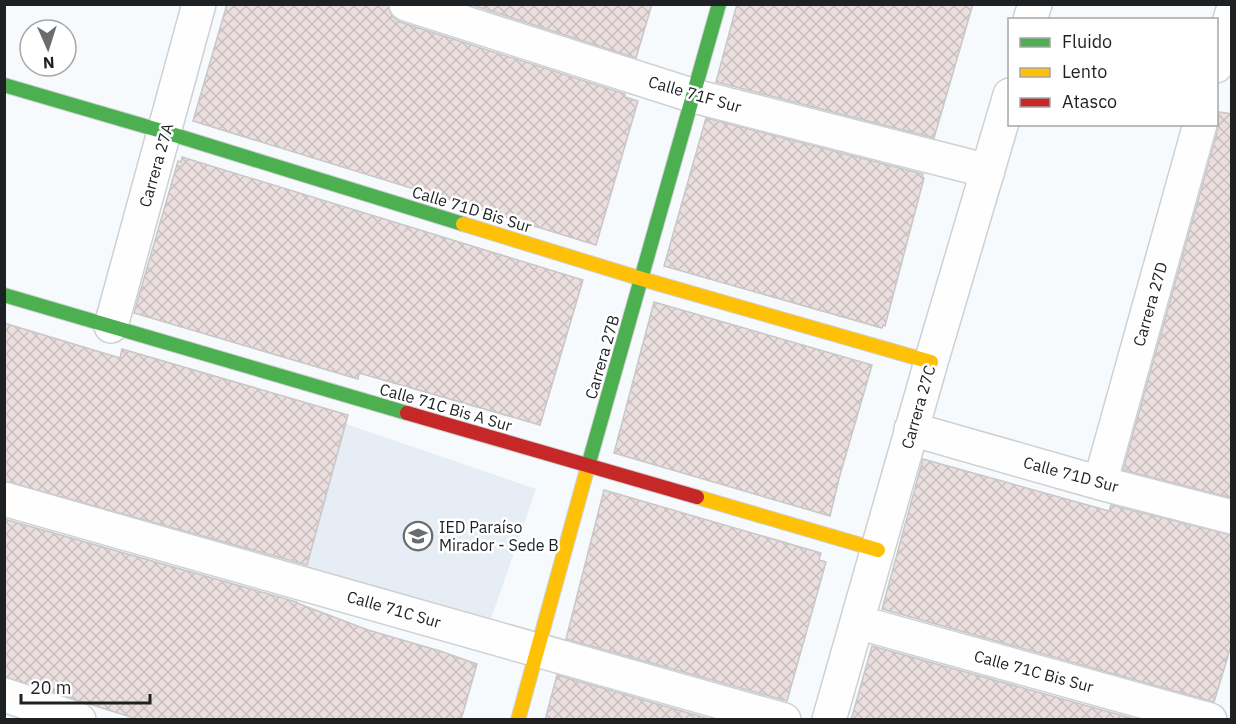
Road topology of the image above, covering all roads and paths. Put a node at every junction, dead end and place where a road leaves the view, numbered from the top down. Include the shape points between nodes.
1 (199, 4) edge
2 (406, 4) edge
3 (719, 4) edge
4 (1232, 13) edge
5 (1218, 59) edge
6 (4, 84) edge
7 (694, 96) junction
8 (1008, 102) edge
9 (1199, 126) edge
10 (165, 132) junction
11 (988, 171) junction
12 (642, 279) junction
13 (4, 295) edge
14 (111, 326) junction
15 (931, 362) junction
16 (911, 429) junction
17 (588, 465) junction
18 (1100, 483) junction
19 (4, 500) edge
20 (1232, 517) edge
21 (878, 550) junction
22 (857, 622) junction
23 (536, 649) junction
24 (4, 695) edge
25 (79, 720) edge
26 (518, 720) edge
27 (784, 720) edge
28 (829, 720) edge
29 (1210, 720) edge

1 - 10 street, Carrera 27A
2 - 7 street, Calle 71F Sur
3 - 7 street, Carrera 27B
4 - 5 street
6 - 10 street, Calle 71D Bis Sur
7 - 11 street, Calle 71F Sur
7 - 12 street, Carrera 27B
8 - 11 street, Carrera 27C
9 - 18 street, Carrera 27D
10 - 12 street, Calle 71D Bis Sur
10 - 14 street, Carrera 27A
11 - 15 street, Carrera 27C
12 - 15 street, Calle 71D Bis Sur
12 - 17 street, Carrera 27B
13 - 14 street, Calle 71C Bis A Sur
14 - 17 street, Calle 71C Bis A Sur
15 - 16 street, Carrera 27C
16 - 18 street, Calle 71D Sur
16 - 21 street, Carrera 27C
17 - 21 street, Calle 71C Bis A Sur
17 - 23 street, Carrera 27B
18 - 20 street, Calle 71D Sur
19 - 23 street, Calle 71C Sur
21 - 22 street, Carrera 27C
22 - 28 street, Carrera 27C
22 - 29 street, Calle 71C Bis Sur
23 - 26 street, Carrera 27B
23 - 27 street, Calle 71C Sur
24 - 25 street

